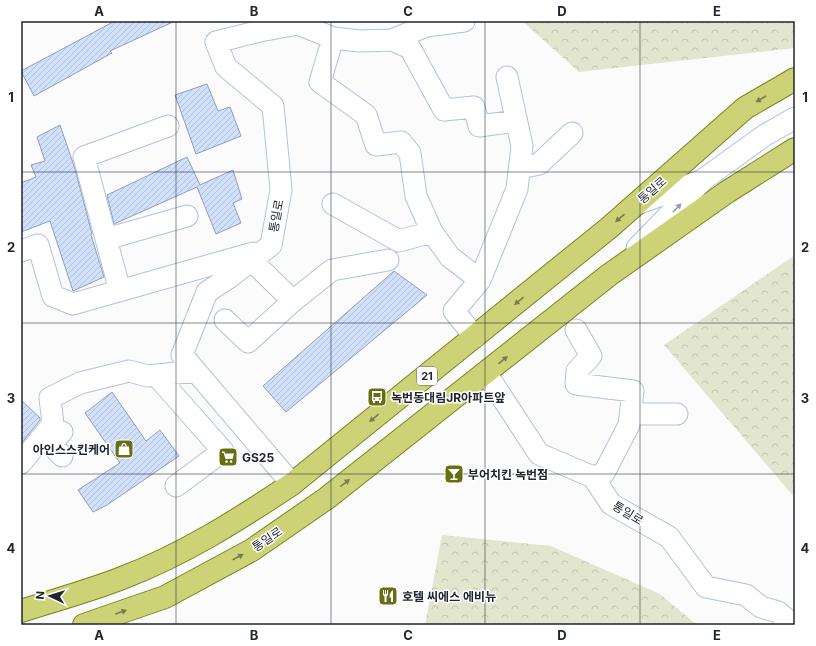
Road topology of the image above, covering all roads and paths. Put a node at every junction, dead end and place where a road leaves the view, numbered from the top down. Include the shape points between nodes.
1 (464, 21) edge
2 (333, 38) junction
3 (392, 40) junction
4 (507, 77) dead end
5 (795, 79) edge
6 (795, 118) edge
7 (516, 121) junction
8 (168, 126) dead end
9 (572, 133) dead end
10 (795, 150) edge
11 (520, 168) junction
12 (704, 179) junction
13 (333, 204) dead end
14 (636, 205) junction
15 (187, 216) dead end
16 (432, 232) junction
17 (106, 239) junction
18 (21, 251) edge
19 (257, 255) junction
20 (388, 260) dead end
21 (609, 275) junction
22 (480, 280) junction
23 (120, 291) junction
24 (293, 301) junction
25 (225, 320) dead end
26 (576, 330) dead end
27 (475, 337) junction
28 (196, 371) junction
29 (486, 373) junction
30 (156, 375) junction
31 (632, 414) junction
32 (677, 414) dead end
33 (21, 463) edge
34 (593, 477) junction
35 (292, 484) junction
36 (176, 486) dead end
37 (21, 611) edge
38 (84, 625) edge
39 (793, 625) edge

1 - 3 street, 통일로 via 426,26
2 - 3 street, 통일로 via 360,41
2 - 16 street via 320,82 366,114 376,145 401,142 410,153 416,196
2 - 19 street, 통일로 via 298,24 216,42 226,67 273,106 280,190 271,244
3 - 7 street, 통일로 via 410,48 444,110 474,107 479,126
4 - 7 street
5 -> 14 main road, 통일로 / 21 via 745,108
6 - 12 street
7 - 11 street via 522,146
8 - 17 street via 84,157
9 - 11 street via 539,164
10 - 21 main road, 통일로 via 733,188
11 - 22 street via 517,190
12 - 14 street
21 -> 12 street
13 - 16 street via 399,241
14 -> 27 main road, 통일로 / 21
15 - 17 street
16 - 22 street via 450,257
17 - 23 street
18 - 23 street via 38,245 53,296 73,304
19 - 23 street
19 - 24 street
19 - 28 street, 통일로 via 207,292 182,355
20 - 24 street via 332,270
29 -> 21 main road, 통일로
22 - 27 street via 454,311
24 - 25 street via 248,342
26 - 31 street via 592,356 577,371 576,384 633,391
27 -> 35 main road, 통일로 / 21
28 - 30 street
28 - 35 street, 통일로
29 - 34 street via 539,454
38 -> 29 main road, 통일로 via 165,597 252,550 327,498
30 - 33 street via 148,376 129,371 80,383 50,398 62,439
30 - 36 street via 223,451
31 - 32 street
31 - 34 street via 629,425 604,473
34 - 39 street, 통일로 via 611,504 669,537 706,587 746,595 761,607 778,612
35 - 37 main road, 통일로 / 21 via 236,522 180,552 122,578

